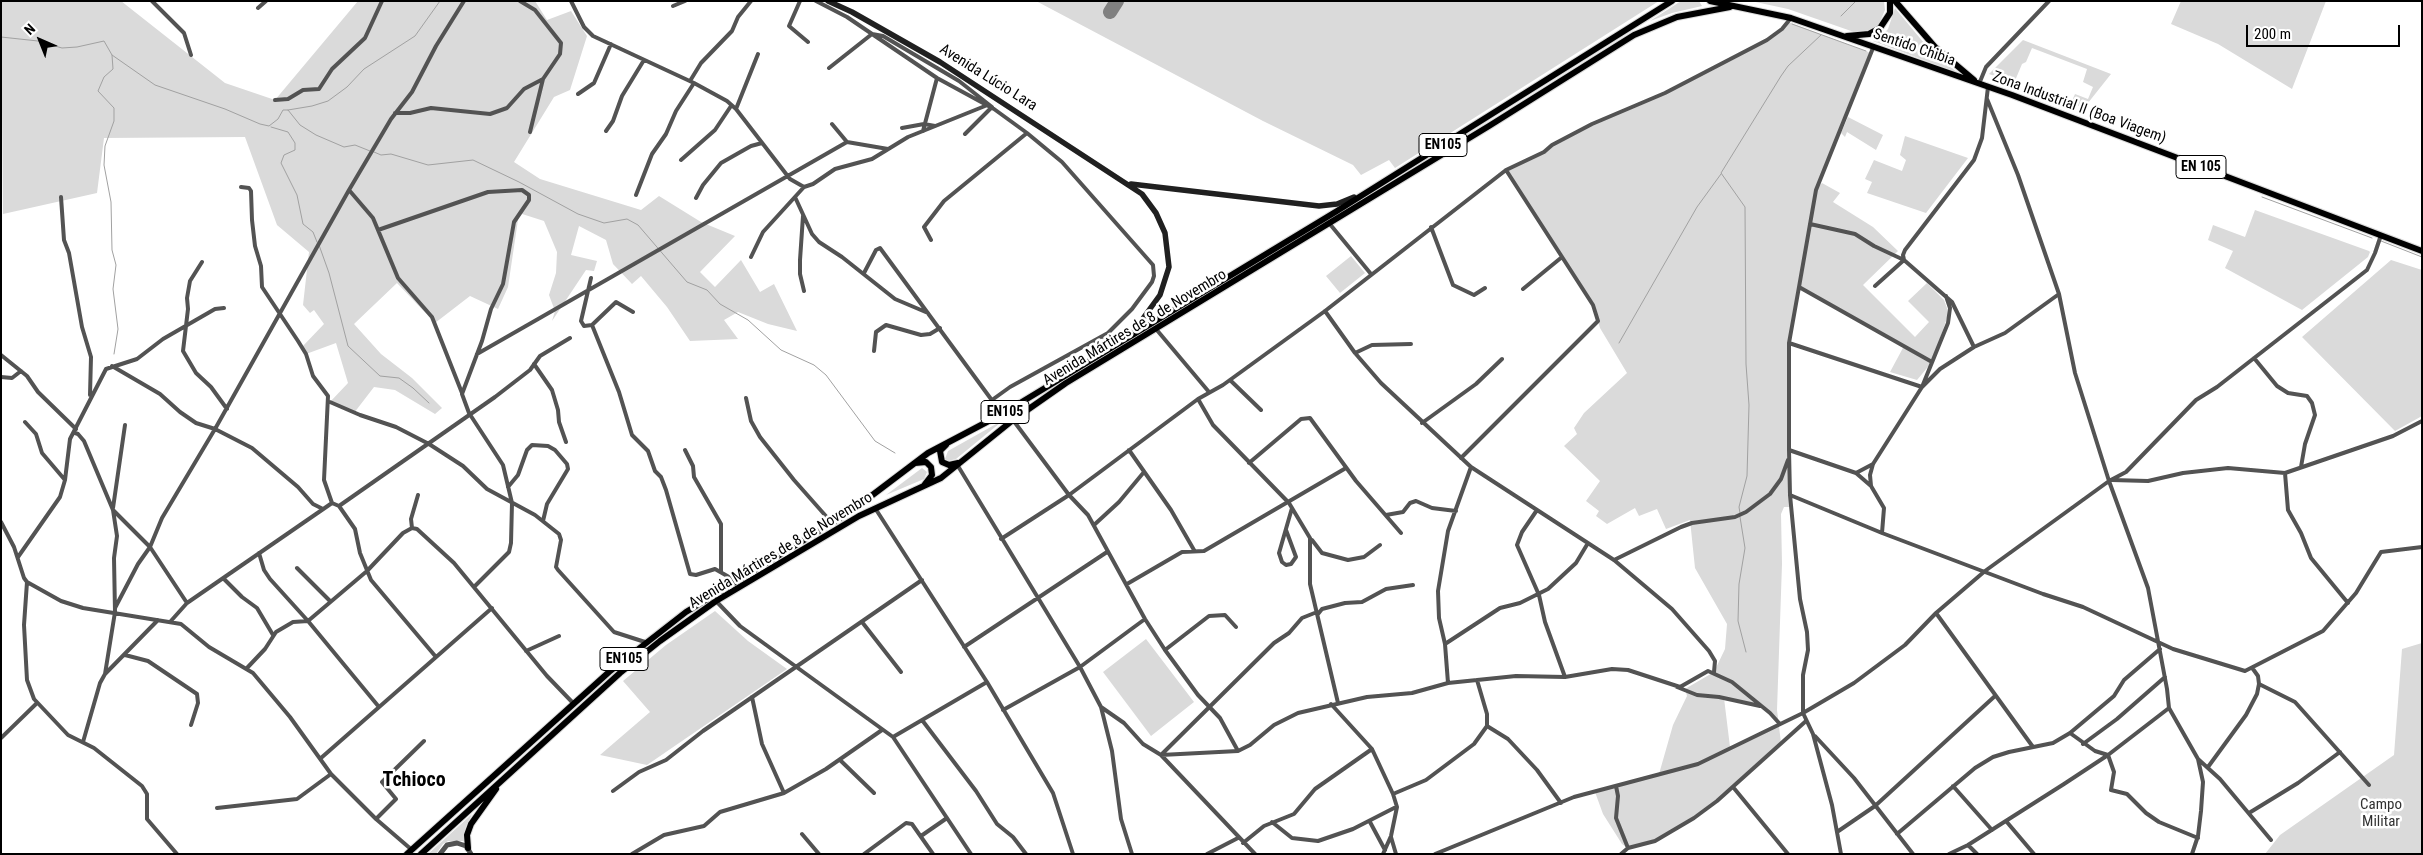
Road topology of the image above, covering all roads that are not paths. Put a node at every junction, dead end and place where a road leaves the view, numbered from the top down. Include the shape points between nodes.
1 (152, 1) edge
2 (266, 1) edge
3 (382, 1) edge
4 (464, 1) edge
5 (520, 1) edge
6 (528, 1) edge
7 (571, 1) edge
8 (685, 1) edge
9 (751, 1) edge
10 (800, 1) edge
11 (816, 1) edge
12 (828, 1) edge
13 (1672, 1) edge
14 (1710, 1) edge
15 (1890, 1) edge
16 (1895, 1) edge
17 (2049, 1) edge
18 (673, 6) dead end
19 (1730, 7) junction
20 (258, 8) dead end
21 (531, 8) junction
22 (1791, 18) junction
23 (872, 34) junction
24 (1841, 36) junction
25 (808, 42) dead end
26 (612, 44) junction
27 (1873, 48) junction
28 (758, 54) dead end
29 (192, 55) dead end
30 (644, 60) junction
31 (829, 68) dead end
32 (937, 78) junction
33 (542, 79) junction
34 (692, 82) junction
35 (1979, 84) junction
36 (1988, 87) junction
37 (578, 94) dead end
38 (1988, 99) junction
39 (275, 100) dead end
40 (731, 106) junction
41 (985, 106) junction
42 (992, 108) junction
43 (736, 110) junction
44 (395, 113) junction
45 (832, 124) dead end
46 (924, 124) junction
47 (935, 126) junction
48 (902, 128) dead end
49 (606, 131) dead end
50 (922, 131) junction
51 (530, 132) dead end
52 (1027, 133) junction
53 (965, 134) dead end
54 (847, 142) junction
55 (762, 143) junction
56 (888, 149) junction
57 (681, 160) dead end
58 (1506, 170) junction
59 (787, 176) junction
60 (1129, 184) junction
61 (1378, 185) junction
62 (241, 187) dead end
63 (804, 187) junction
64 (349, 190) junction
65 (636, 195) dead end
66 (62, 197) dead end
67 (795, 197) junction
68 (696, 198) dead end
69 (803, 216) junction
70 (1329, 223) junction
71 (1810, 224) junction
72 (1431, 227) junction
73 (378, 230) junction
74 (2381, 235) junction
75 (932, 240) dead end
76 (2422, 251) edge
77 (751, 257) dead end
78 (1562, 257) junction
79 (1904, 260) junction
80 (202, 262) dead end
81 (864, 273) junction
82 (1370, 274) junction
83 (590, 278) dead end
84 (1875, 286) dead end
85 (1799, 287) junction
86 (1485, 288) dead end
87 (1523, 289) dead end
88 (588, 290) junction
89 (804, 291) dead end
90 (2059, 294) junction
91 (1946, 296) junction
92 (224, 308) dead end
93 (1325, 311) junction
94 (633, 312) dead end
95 (280, 314) junction
96 (930, 314) junction
97 (592, 325) junction
98 (186, 326) junction
99 (940, 328) junction
100 (1156, 329) junction
101 (1103, 336) junction
102 (1129, 337) junction
103 (570, 338) dead end
104 (1790, 343) junction
105 (1411, 344) dead end
106 (1974, 347) junction
107 (1111, 348) junction
108 (874, 351) dead end
109 (477, 354) junction
110 (1355, 354) junction
111 (1, 355) edge
112 (2254, 358) junction
113 (1502, 359) dead end
114 (1932, 362) junction
115 (534, 364) junction
116 (112, 366) junction
117 (21, 371) junction
118 (1, 377) edge
119 (1230, 380) junction
120 (1922, 387) junction
121 (1209, 392) junction
122 (462, 394) junction
123 (90, 397) junction
124 (746, 398) dead end
125 (1198, 399) junction
126 (992, 400) junction
127 (330, 402) junction
128 (226, 409) junction
129 (1261, 410) dead end
130 (469, 413) junction
131 (1002, 414) junction
132 (1013, 420) junction
133 (2422, 421) edge
134 (25, 422) dead end
135 (1422, 423) junction
136 (126, 425) dead end
137 (215, 429) junction
138 (75, 431) junction
139 (566, 442) dead end
140 (948, 442) junction
141 (429, 444) junction
142 (686, 450) dead end
143 (1129, 450) junction
144 (1789, 450) junction
145 (1789, 456) junction
146 (1461, 458) junction
147 (964, 460) junction
148 (1250, 463) junction
149 (913, 464) junction
150 (1873, 464) junction
151 (958, 466) junction
152 (1471, 467) junction
153 (2301, 467) junction
154 (1346, 468) junction
155 (1144, 472) junction
156 (1856, 473) junction
157 (2285, 473) junction
158 (66, 480) junction
159 (2109, 481) junction
160 (1871, 486) junction
161 (508, 487) junction
162 (923, 487) junction
163 (418, 495) dead end
164 (1070, 495) junction
165 (1790, 495) junction
166 (332, 503) junction
167 (512, 503) junction
168 (1289, 503) junction
169 (339, 506) junction
170 (875, 508) junction
171 (1292, 508) junction
172 (323, 509) junction
173 (113, 510) junction
174 (1536, 510) junction
175 (1456, 511) junction
176 (1386, 515) junction
177 (543, 521) junction
178 (1, 522) edge
179 (832, 523) junction
180 (1094, 525) junction
181 (412, 528) junction
182 (1286, 530) junction
183 (1401, 532) dead end
184 (1882, 533) junction
185 (1310, 538) junction
186 (1001, 539) junction
187 (1588, 543) junction
188 (1380, 545) dead end
189 (150, 547) junction
190 (2422, 547) edge
191 (1194, 550) junction
192 (1107, 552) junction
193 (259, 553) junction
194 (18, 557) junction
195 (1614, 560) junction
196 (297, 568) dead end
197 (367, 571) junction
198 (1985, 571) junction
199 (720, 572) junction
200 (224, 579) junction
201 (922, 580) junction
202 (736, 581) junction
203 (27, 582) junction
204 (1127, 584) junction
205 (1413, 585) dead end
206 (475, 586) junction
207 (1539, 595) junction
208 (1038, 599) junction
209 (330, 601) junction
210 (716, 601) junction
211 (187, 603) junction
212 (2348, 603) junction
213 (492, 608) junction
214 (115, 610) junction
215 (1318, 613) junction
216 (1936, 613) junction
217 (1145, 619) junction
218 (158, 620) junction
219 (308, 621) junction
220 (170, 622) junction
221 (862, 622) junction
222 (1236, 627) dead end
223 (273, 636) junction
224 (559, 636) dead end
225 (2159, 641) junction
226 (645, 642) junction
227 (1445, 644) junction
228 (964, 646) junction
229 (2160, 649) junction
230 (1165, 650) junction
231 (526, 651) junction
232 (125, 655) junction
233 (436, 657) junction
234 (1080, 667) junction
235 (247, 668) junction
236 (795, 668) junction
237 (2253, 669) junction
238 (901, 672) dead end
239 (1714, 672) junction
240 (105, 674) junction
241 (1565, 677) junction
242 (2165, 677) junction
243 (1477, 680) junction
244 (987, 682) junction
245 (1448, 683) junction
246 (2259, 684) junction
247 (1675, 686) junction
248 (1995, 696) junction
249 (752, 697) junction
250 (38, 703) junction
251 (1338, 703) junction
252 (574, 704) junction
253 (1331, 704) junction
254 (1762, 706) junction
255 (379, 707) junction
256 (1101, 707) junction
257 (1208, 708) junction
258 (2169, 708) junction
259 (1003, 710) junction
260 (1803, 713) junction
261 (922, 720) junction
262 (1806, 722) junction
263 (1779, 723) junction
264 (191, 725) dead end
265 (1487, 726) junction
266 (882, 730) junction
267 (2070, 733) junction
268 (1813, 734) junction
269 (893, 737) junction
270 (1, 738) edge
271 (424, 741) dead end
272 (84, 742) junction
273 (2083, 744) junction
274 (2033, 747) junction
275 (1372, 749) junction
276 (1238, 751) junction
277 (2340, 752) junction
278 (1161, 755) junction
279 (2108, 755) junction
280 (321, 758) junction
281 (2198, 759) junction
282 (840, 760) junction
283 (2208, 767) junction
284 (332, 774) junction
285 (506, 776) junction
286 (2369, 785) dead end
287 (1616, 786) junction
288 (1953, 786) junction
289 (1733, 787) junction
290 (613, 792) dead end
291 (784, 793) junction
292 (874, 793) dead end
293 (1393, 794) junction
294 (1561, 803) junction
295 (1875, 806) junction
296 (1396, 807) junction
297 (217, 808) dead end
298 (2249, 814) junction
299 (1384, 815) junction
300 (1395, 816) junction
301 (948, 818) junction
302 (376, 819) junction
303 (2006, 821) junction
304 (1272, 822) junction
305 (1370, 822) junction
306 (1992, 830) junction
307 (1837, 832) junction
308 (802, 834) dead end
309 (1897, 834) junction
310 (921, 836) junction
311 (1391, 836) junction
312 (1238, 838) junction
313 (2198, 838) junction
314 (2271, 840) dead end
315 (1243, 843) junction
316 (1968, 845) junction
317 (1628, 848) junction
318 (470, 851) edge
319 (409, 852) edge
320 (1384, 852) edge
321 (1252, 853) edge
322 (177, 854) edge
323 (421, 854) edge
324 (440, 854) edge
325 (632, 854) edge
326 (819, 854) edge
327 (864, 854) edge
328 (933, 854) edge
329 (971, 854) edge
330 (1026, 854) edge
331 (1073, 854) edge
332 (1132, 854) edge
333 (1207, 854) edge
334 (1396, 854) edge
335 (1435, 854) edge
336 (1621, 854) edge
337 (1788, 854) edge
338 (1841, 854) edge
339 (1913, 854) edge
340 (1949, 854) edge
341 (1977, 854) edge
342 (2034, 854) edge
343 (2192, 854) edge

1 - 29 street via 188,39
2 - 20 street
3 - 39 street via 364,38 332,69 319,89 303,90 288,99
4 - 44 street via 412,92
5 - 21 street
6 - 21 street
7 - 26 street via 589,33
8 - 18 street
9 - 34 street via 732,31 701,63
10 - 25 street via 789,26
11 - 23 street
12 - 60 main road, Avenida Lúcio Lara via 940,62
13 - 61 main road, Avenida Mártires de 8 de Novembro / EN105
14 - 19 main road
15 - 24 main road via 1888,19 1876,32
16 - 35 main road, EN 105 via 1935,47
17 - 35 street via 1986,67
19 - 22 main road, EN105
19 - 70 main road, Avenida Mártires de 8 de Novembro / EN105 via 1677,17 1644,29
21 - 33 street via 542,17 548,30 561,44 560,54
22 - 24 main road, EN105
22 - 58 street via 1767,40 1666,93 1592,124
23 - 31 street
23 - 32 street
23 - 42 street via 884,36 958,80
24 - 27 main road, Sentido Chibia / EN 105
26 - 30 street
26 - 37 street via 594,83
27 - 35 main road, Sentido Chibia / EN 105
27 - 71 street via 1816,190
28 - 43 street
30 - 34 street
30 - 49 street
32 - 41 street
32 - 46 street
33 - 44 street via 524,89 508,108 490,114 431,108
33 - 51 street
34 - 40 street
34 - 65 street via 666,134 652,154
35 - 36 main road, Zona Industrial II (Boa Viagem) / EN 105
36 - 38 street
36 - 74 main road, Zona Industrial II (Boa Viagem) / EN 105
38 - 79 street via 1982,138 1974,160 1905,250
38 - 90 street
40 - 43 street
40 - 57 street via 715,130
41 - 42 street
41 - 47 street
42 - 52 street
42 - 53 street
43 - 55 street
44 - 64 street
45 - 54 street
46 - 47 street
46 - 48 street
46 - 50 street
47 - 50 street
50 - 56 street
52 - 75 street via 944,201 926,223 926,231
52 - 101 street via 1062,162 1153,265 1154,276 1145,292 1124,318
54 - 56 street
54 - 59 street
55 - 59 street
55 - 68 street via 721,163
56 - 63 street via 872,159 835,168
58 - 72 street
58 - 78 street
59 - 63 street
59 - 88 street
60 - 61 main road, Avenida Lúcio Lara via 1319,206 1346,201
60 - 102 main road, Avenida Lúcio Lara via 1142,194 1156,213 1165,233 1169,254 1166,282 1160,295
61 - 102 main road, Avenida Mártires de 8 de Novembro / EN105
62 - 95 street via 251,191 262,286
63 - 67 street
64 - 73 street via 364,205
64 - 95 street
66 - 123 street via 64,240 91,357
67 - 69 street
67 - 77 street via 763,232
69 - 81 street via 819,242
69 - 89 street via 800,274
70 - 82 street
70 - 100 main road, Avenida Mártires de 8 de Novembro / EN105
71 - 79 street via 1855,234
71 - 85 street
72 - 82 street
72 - 86 street via 1453,285 1474,295
73 - 109 street via 488,192 522,190 529,195 514,222 503,284 489,314
73 - 122 street via 398,278 432,317
74 - 76 main road, Zona Industrial II (Boa Viagem) / EN 105
74 - 112 street via 2367,270
78 - 87 street
78 - 146 street via 1593,305 1598,321
79 - 84 street
79 - 91 street
80 - 98 street via 190,281
81 - 96 street via 895,299
81 - 96 street via 880,248
82 - 93 street
83 - 88 street
85 - 104 street
85 - 114 street
88 - 97 street via 581,321 584,326
88 - 109 street
90 - 106 street via 2005,333
90 - 159 street via 2075,373
91 - 106 street via 1956,308
91 - 114 street via 1950,308 1948,323
92 - 98 street via 214,309
93 - 110 street
93 - 119 street
94 - 97 street via 616,302
95 - 127 street via 306,354 313,376
95 - 128 street
96 - 99 street
97 - 199 street via 632,435 648,451 655,471 661,476 690,574 712,569
98 - 116 street via 137,359
98 - 128 street via 183,351 186,359
99 - 108 street via 921,335 886,325 876,332
99 - 126 street
100 - 121 street
100 - 132 main road, Avenida Mártires de 8 de Novembro / EN105 via 1066,383
101 - 107 street
101 - 126 street
102 - 107 main road, Avenida Mártires de 8 de Novembro / EN105
103 - 115 street via 547,351
104 - 120 street
104 - 144 street
105 - 110 street via 1372,345
106 - 120 street via 1940,369
107 - 131 main road, Avenida Mártires de 8 de Novembro / EN105
109 - 122 street
110 - 135 street
111 - 117 street
112 - 153 street via 2277,386 2307,396 2312,403 2316,415 2305,444
112 - 159 street via 2196,400 2126,472
113 - 135 street via 1476,384
114 - 120 street
115 - 130 street via 509,386
115 - 139 street via 552,390 558,422
116 - 123 street via 103,373
116 - 137 street via 160,394 196,423
117 - 118 street via 12,378
117 - 138 street
119 - 121 street
119 - 129 street
120 - 150 street
121 - 125 street
122 - 130 street
123 - 138 street
124 - 179 street via 751,421 760,438
125 - 143 street
125 - 148 street via 1213,425
126 - 131 street
127 - 141 street via 396,427
127 - 166 street via 324,480
128 - 137 street
130 - 141 street
130 - 161 street via 500,459
131 - 140 main road, Avenida Mártires de 8 de Novembro / EN105
132 - 147 main road, Avenida Mártires de 8 de Novembro / EN105
132 - 164 street
133 - 153 street via 2393,436
134 - 158 street via 36,434 42,453
135 - 146 street
136 - 173 street
137 - 172 street via 252,448 313,504
137 - 189 street via 162,518
138 - 158 street via 70,439
138 - 173 street via 84,440
140 - 147 main road via 940,451 942,462 952,465
140 - 149 main road, Avenida Mártires de 8 de Novembro / EN105
141 - 167 street via 463,466 487,489
141 - 169 street
142 - 199 street via 694,477 721,524
143 - 155 street
143 - 164 street
144 - 145 street
144 - 156 street
145 - 165 street
145 - 195 street via 1781,479 1770,494 1746,512 1692,523
146 - 152 street
147 - 151 main road, Avenida Mártires de 8 de Novembro / EN105
148 - 154 street via 1306,417 1313,421
148 - 168 street
149 - 162 main road via 926,462 931,468 930,479
149 - 179 main road, Avenida Mártires de 8 de Novembro / EN105
150 - 156 street
150 - 160 street
151 - 162 main road, Avenida Mártires de 8 de Novembro / EN105
151 - 186 street
152 - 174 street
152 - 175 street
153 - 157 street
154 - 168 street
154 - 176 street
155 - 180 street
155 - 191 street
156 - 160 street
157 - 159 street via 2228,468 2183,473 2148,482
157 - 212 street via 2288,510 2311,558
158 - 194 street via 54,506
159 - 198 street
159 - 225 street via 2148,588
160 - 184 street via 1884,508
161 - 167 street
161 - 177 street via 518,475 532,445 555,450 568,470 547,504
162 - 170 main road, Avenida Mártires de 8 de Novembro / EN105
163 - 181 street
164 - 180 street
164 - 186 street
165 - 184 street
165 - 260 street via 1800,599 1807,632
166 - 169 street
166 - 172 street
167 - 177 street
167 - 206 street via 509,552
168 - 171 street
168 - 191 street via 1204,551
169 - 197 street via 355,529
170 - 201 street
170 - 210 main road, Avenida Mártires de 8 de Novembro / EN105
171 - 182 street
171 - 185 street
172 - 193 street
173 - 189 street
173 - 214 street
174 - 187 street
174 - 207 street via 1517,545
175 - 176 street via 1432,508 1416,501 1402,512
175 - 227 street via 1448,531 1438,591 1439,618
176 - 183 street
177 - 226 street via 561,536 558,570 614,632
178 - 194 street
179 - 202 main road, Avenida Mártires de 8 de Novembro / EN105
180 - 192 street
181 - 197 street via 403,533
181 - 206 street via 448,557
182 - 182 street via 1280,558 1286,565 1296,557
184 - 198 street
185 - 188 street via 1322,553 1342,559 1364,556
185 - 215 street via 1310,584
186 - 208 street
187 - 195 street
187 - 207 street via 1576,563
189 - 211 street
189 - 214 street
190 - 212 street via 2381,552
191 - 204 street via 1182,552
192 - 204 street
192 - 208 street
193 - 200 street
193 - 219 street via 266,575
194 - 203 street
195 - 239 street via 1689,627 1716,661
196 - 209 street
197 - 209 street
197 - 233 street via 371,580
198 - 216 street
198 - 225 street via 2083,607
199 - 202 street
200 - 211 street
200 - 223 street via 257,608
201 - 221 street
201 - 228 street
202 - 226 main road, Avenida Mártires de 8 de Novembro / EN105
203 - 214 street via 73,606
203 - 250 street via 24,625 27,680
204 - 217 street
205 - 215 street via 1386,589 1362,602 1345,603
206 - 213 street
207 - 227 street via 1500,608 1471,630
207 - 241 street
208 - 228 street
208 - 234 street
209 - 219 street
210 - 236 street via 740,626
210 - 285 main road, Avenida Mártires de 8 de Novembro / EN105 via 627,668
211 - 220 street
212 - 237 street via 2323,631 2295,643
213 - 231 street
213 - 233 street
214 - 218 street
214 - 240 street
215 - 251 street
215 - 257 street via 1302,618
216 - 248 street
216 - 260 street via 1905,645
217 - 230 street
217 - 234 street
218 - 220 street
218 - 232 street
219 - 223 street via 293,622
219 - 255 street
220 - 235 street via 181,624 209,647
221 - 236 street
221 - 238 street
222 - 230 street via 1225,615 1208,616
223 - 235 street
224 - 231 street
225 - 229 street
225 - 237 street via 2173,649 2234,669
226 - 252 main road, Avenida Mártires de 8 de Novembro / EN105
227 - 245 street
228 - 244 street
229 - 242 street
229 - 267 street via 2124,680 2114,696
230 - 257 street
231 - 252 street
232 - 240 street
232 - 264 street via 148,661 196,694 198,703
233 - 255 street
234 - 256 street
234 - 259 street
235 - 280 street
236 - 249 street
236 - 266 street
237 - 246 street
239 - 247 street via 1703,673
239 - 254 street
240 - 272 street
241 - 243 street via 1516,676
241 - 247 street via 1599,670 1628,670
242 - 258 street
242 - 273 street
243 - 245 street
243 - 265 street via 1487,714
244 - 259 street
244 - 261 street
245 - 251 street via 1412,693
246 - 277 street via 2295,702
246 - 283 street via 2246,714
247 - 254 street via 1697,695
248 - 274 street
248 - 295 street
249 - 290 street via 666,760 639,772
249 - 291 street via 762,744
250 - 270 street
250 - 272 street via 68,735
251 - 253 street
252 - 319 main road, Avenida Mártires de 8 de Novembro / EN105
253 - 275 street
253 - 276 street via 1283,720
254 - 263 street
255 - 280 street
256 - 278 street via 1124,723 1143,744
256 - 332 street via 1112,750 1121,819
257 - 276 street via 1220,718
257 - 278 street
258 - 279 street
258 - 281 street
259 - 331 street via 1053,793
260 - 262 street
260 - 263 street
261 - 269 street
261 - 330 street via 997,824
262 - 268 street
262 - 289 street
263 - 287 street via 1698,764
265 - 293 street via 1457,759 1426,780
265 - 294 street via 1508,739 1537,770
266 - 269 street
266 - 282 street
267 - 273 street
267 - 274 street via 2053,743
268 - 295 street
268 - 307 street
269 - 301 street
271 - 302 street via 382,782 396,799
272 - 322 street via 142,786 147,794 147,819
273 - 279 street
274 - 288 street via 1993,757
275 - 293 street
275 - 304 street via 1321,784 1294,814
276 - 278 street
277 - 286 street
277 - 298 street
278 - 312 street
279 - 303 street
279 - 313 street via 2114,772 2111,790 2127,794 2159,822
280 - 284 street
281 - 283 street
281 - 313 street via 2203,782
282 - 291 street
282 - 292 street
283 - 298 street
284 - 297 street via 297,799
284 - 302 street
285 - 318 main road via 470,824 467,834
285 - 323 main road, Avenida Mártires de 8 de Novembro / EN105
287 - 294 street
287 - 317 street via 1616,818
288 - 306 street
288 - 309 street
289 - 317 street via 1655,841
289 - 337 street
291 - 325 street via 720,812 699,828 664,836
293 - 296 street
294 - 335 street
295 - 307 street
295 - 309 street
296 - 299 street
296 - 300 street
298 - 314 street
299 - 300 street
299 - 305 street
300 - 311 street
301 - 310 street
301 - 329 street
302 - 319 street
303 - 306 street
303 - 342 street
304 - 305 street via 1292,838 1309,841 1326,839
304 - 315 street
305 - 320 street
306 - 316 street
307 - 338 street
308 - 326 street
309 - 339 street
310 - 327 street via 912,824 906,823
310 - 328 street
311 - 320 street
311 - 334 street
312 - 315 street
312 - 333 street
313 - 343 street
315 - 321 street
316 - 340 street
316 - 341 street
317 - 336 street
318 - 324 street via 463,844 454,843

